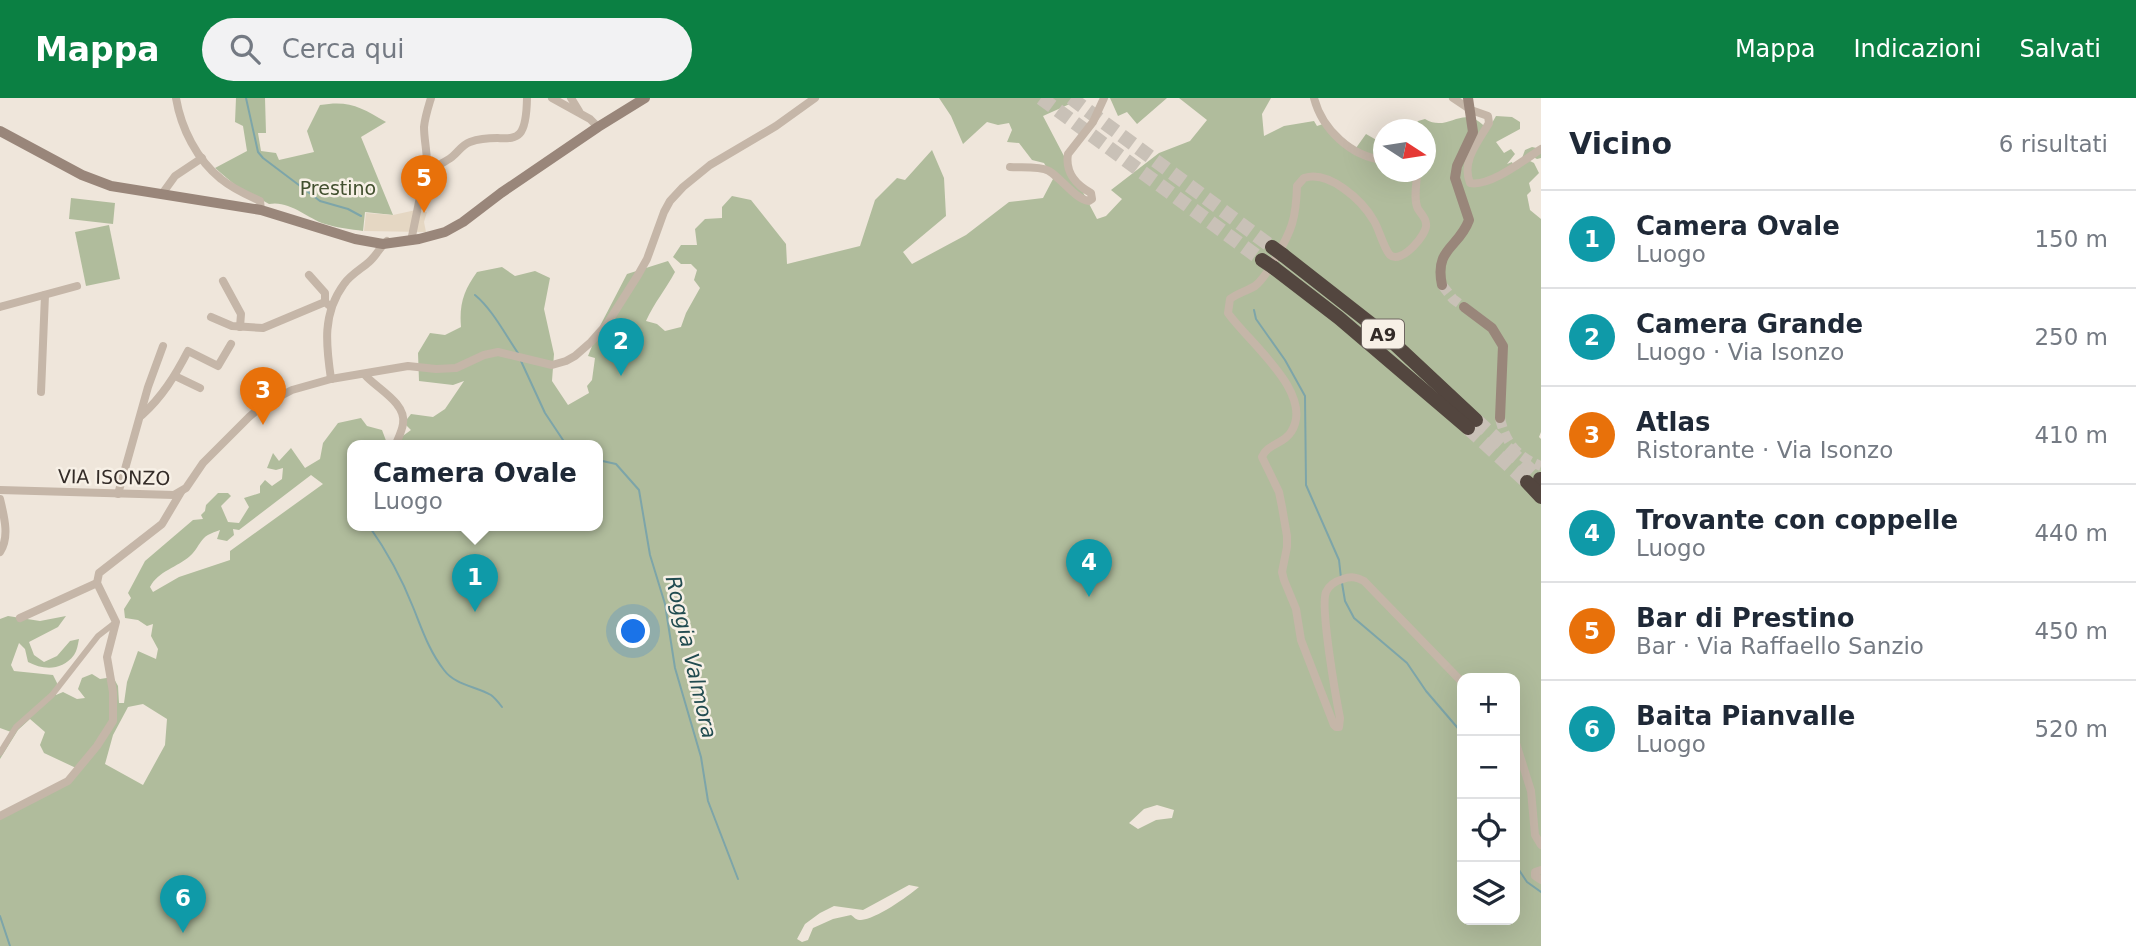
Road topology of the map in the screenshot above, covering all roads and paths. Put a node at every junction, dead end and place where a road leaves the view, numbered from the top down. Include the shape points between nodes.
1 (176, 98) edge
2 (432, 98) edge
3 (527, 98) edge
4 (552, 98) edge
5 (571, 98) edge
6 (645, 98) edge
7 (815, 98) edge
8 (1104, 98) edge
9 (1314, 98) edge
10 (1453, 98) edge
11 (1468, 98) edge
12 (1474, 98) edge
13 (1471, 110) junction
14 (580, 114) junction
15 (598, 127) junction
16 (0, 131) edge
17 (1541, 149) edge
18 (202, 158) junction
19 (1373, 158) edge
20 (1010, 167) dead end
21 (423, 180) junction
22 (1417, 182) edge
23 (162, 194) junction
24 (261, 210) junction
25 (345, 236) junction
26 (397, 240) junction
27 (414, 240) junction
28 (376, 249) junction
29 (1278, 251) tunnel mouth
30 (1268, 264) tunnel mouth
31 (309, 275) dead end
32 (223, 281) dead end
33 (1442, 285) dead end
34 (77, 286) dead end
35 (45, 295) junction
36 (328, 304) junction
37 (0, 307) edge
38 (1464, 307) tunnel mouth
39 (211, 317) dead end
40 (240, 327) junction
41 (231, 344) dead end
42 (163, 346) dead end
43 (365, 375) junction
44 (175, 376) junction
45 (331, 379) junction
46 (200, 388) dead end
47 (40, 392) dead end
48 (140, 417) junction
49 (1500, 418) tunnel mouth
50 (397, 440) edge
51 (1536, 480) tunnel mouth
52 (0, 490) edge
53 (181, 492) junction
54 (118, 494) junction
55 (1541, 497) edge
56 (0, 499) edge
57 (0, 552) edge
58 (96, 583) junction
59 (20, 618) dead end
60 (116, 622) junction
61 (1457, 677) edge
62 (0, 753) edge
63 (1520, 756) edge
64 (0, 816) edge
65 (1541, 845) edge
66 (1541, 870) edge
67 (1541, 880) edge

1 - 18 street via 178,114
2 - 21 street via 424,131 428,150
3 - 21 street via 525,125 519,135 469,143
4 - 14 street
5 - 14 street
6 - 15 main road
7 - 43 street, VIA ISONZO via 683,187 670,201 647,259 607,324 575,356 552,365 498,352 456,368 408,366
8 - 20 street via 1067,158 1072,177 1092,199 1082,200 1048,171
9 - 19 street via 1318,113 1331,130 1352,149
10 - 13 street
11 - 13 main road
12 - 13 street
13 - 17 street via 1488,116 1489,123 1468,162 1470,183 1479,185
13 - 33 main road via 1473,132 1455,178 1469,220 1441,262
14 - 15 street
15 - 27 main road via 463,222
16 - 23 main road via 82,175 111,186
18 - 23 street via 174,176
18 - 24 street via 220,179 260,201
21 - 27 street
22 - 61 street via 1417,204 1426,228 1417,242 1396,257 1391,256 1372,217 1346,190 1308,176 1299,181 1292,229 1264,277 1230,299 1228,313 1294,397 1297,415 1291,432 1262,457 1282,507 1287,536 1284,580 1334,725 1340,726 1340,718 1324,608 1326,592 1338,581 1350,577 1364,581
23 - 24 main road
24 - 25 main road
25 - 26 main road
25 - 28 main road
26 - 27 main road
26 - 28 main road
26 - 28 street
28 - 36 street
29 - 30 highway, A9 via 1384,334 1472,424
31 - 36 street via 325,293
32 - 40 street via 241,314
34 - 35 street
35 - 37 street
35 - 47 street
36 - 40 street via 263,328
36 - 45 street via 326,343
38 - 49 main road via 1492,328 1503,346
39 - 40 street
41 - 44 street via 218,366 188,351
42 - 48 street
43 - 45 street, VIA ISONZO
43 - 50 street via 403,415
44 - 46 street
44 - 48 street
45 - 53 street, VIA ISONZO via 292,390 263,405 211,454
48 - 54 street
51 - 55 highway
52 - 54 street, VIA ISONZO
53 - 54 street, VIA ISONZO via 167,496
53 - 58 street via 162,524 99,573
56 - 57 street via 5,523
58 - 59 street
58 - 60 street
60 - 62 street via 98,636 52,695 16,727
60 - 64 street via 107,657 113,721 68,781
63 - 65 street via 1531,791 1535,835
66 - 67 street via 1535,876

